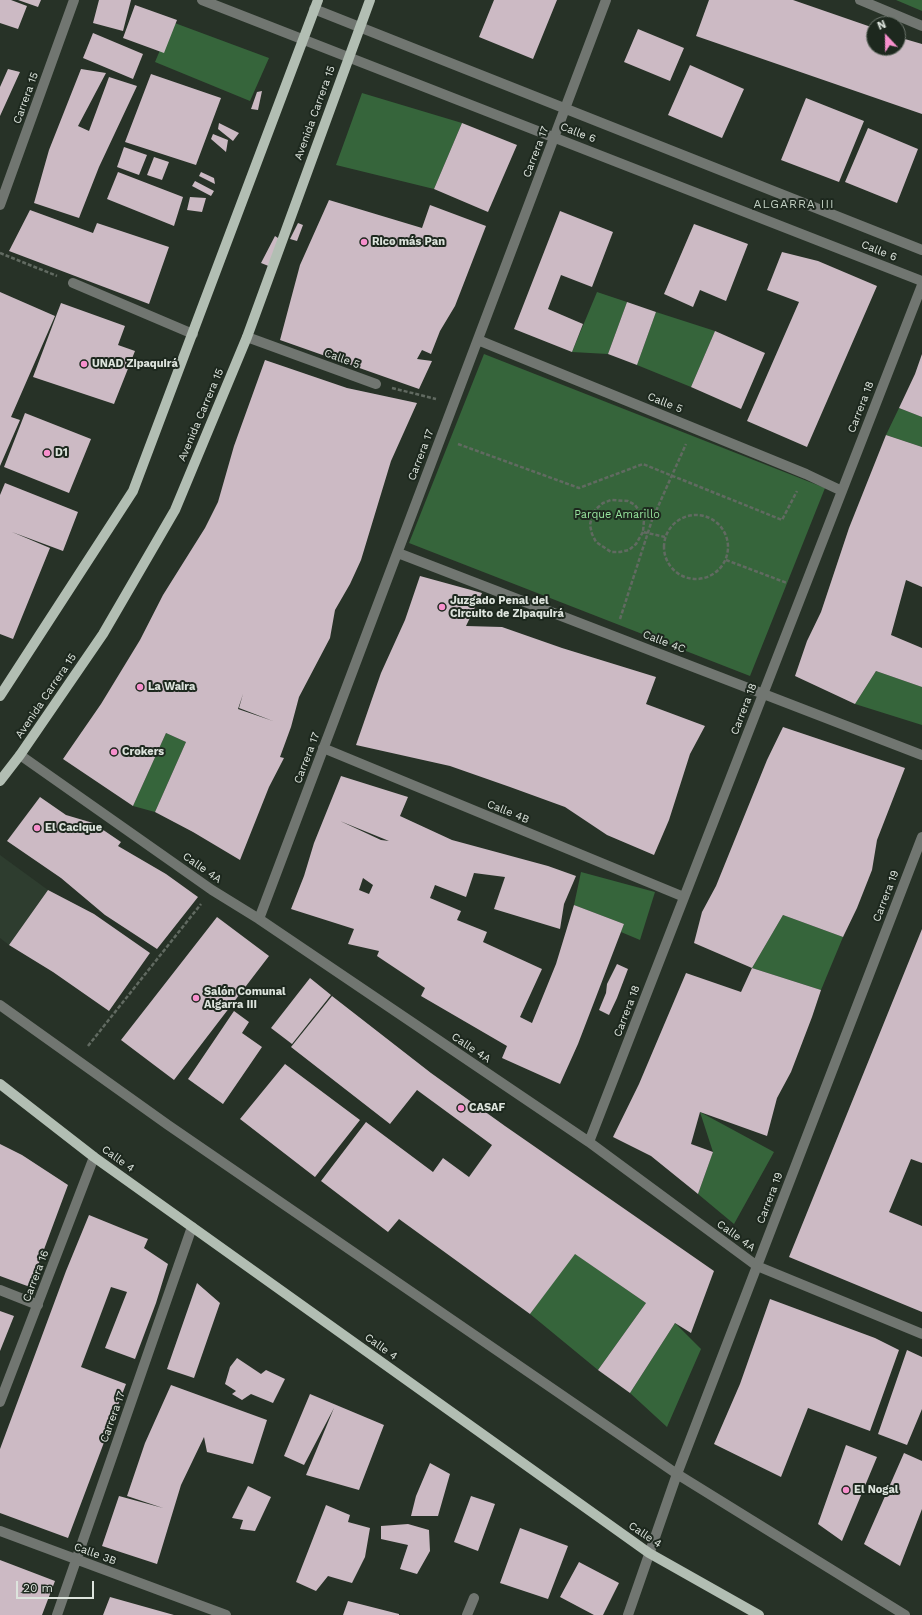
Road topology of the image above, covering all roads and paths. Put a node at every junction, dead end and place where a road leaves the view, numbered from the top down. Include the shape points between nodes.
1 (74, 0) edge
2 (202, 0) edge
3 (370, 0) edge
4 (606, 0) edge
5 (860, 0) edge
6 (316, 4) edge
7 (360, 26) junction
8 (922, 26) edge
9 (303, 39) junction
10 (348, 57) junction
11 (566, 108) junction
12 (554, 136) junction
13 (0, 205) edge
14 (922, 250) edge
15 (0, 253) edge
16 (922, 281) edge
17 (73, 283) joint
18 (922, 285) edge
19 (193, 334) junction
20 (247, 337) junction
21 (478, 340) junction
22 (376, 384) joint
23 (454, 404) junction
24 (694, 428) junction
25 (441, 438) junction
26 (806, 474) junction
27 (672, 476) junction
28 (842, 491) junction
29 (643, 532) junction
30 (648, 532) junction
31 (665, 537) junction
32 (398, 553) junction
33 (726, 560) junction
34 (804, 590) junction
35 (615, 636) junction
36 (763, 694) junction
37 (0, 696) edge
38 (323, 748) junction
39 (20, 755) junction
40 (922, 755) edge
41 (0, 780) edge
42 (922, 836) edge
43 (212, 890) junction
44 (684, 897) junction
45 (259, 919) junction
46 (0, 1005) edge
47 (77, 1060) junction
48 (0, 1084) edge
49 (589, 1142) junction
50 (94, 1157) junction
51 (192, 1227) junction
52 (757, 1266) junction
53 (0, 1290) edge
54 (38, 1305) junction
55 (922, 1334) edge
56 (0, 1402) edge
57 (677, 1474) junction
58 (0, 1532) edge
59 (649, 1553) junction
60 (75, 1559) junction
61 (474, 1598) dead end
62 (56, 1615) edge
63 (226, 1615) edge
64 (467, 1615) edge
65 (628, 1615) edge
66 (759, 1615) edge
67 (905, 1615) edge

1 - 13 street, Carrera 15
2 - 9 street, Calle 6
3 - 7 main road, Avenida Carrera 15
4 - 11 street, Carrera 17
5 - 8 street
6 - 7 street, Calle 6
6 - 9 main road
7 - 10 main road, Avenida Carrera 15
7 - 11 street, Calle 6
9 - 10 street, Calle 6
9 - 19 main road
10 - 12 street, Calle 6
10 - 20 main road, Avenida Carrera 15
11 - 12 street, Carrera 17
11 - 14 street, Calle 6
12 - 16 street, Calle 6
12 - 21 street, Carrera 17
15 - 17 path
17 - 19 street
18 - 28 street, Carrera 18
19 - 37 main road via 133,491
20 - 22 street, Calle 5
20 - 39 main road, Avenida Carrera 15 via 175,510 103,634
21 - 23 street, Carrera 17
21 - 24 street, Calle 5
22 - 23 path
23 - 25 street, Carrera 17
24 - 26 street, Calle 5
24 - 27 path
25 - 27 path via 580,488 643,464
25 - 32 street, Carrera 17
26 - 27 path via 782,520
26 - 28 street, Calle 5
27 - 30 path
28 - 34 street, Carrera 18
29 - 29 path via 644,520 635,505 615,499 603,503 596,509 590,525 596,542 611,552 629,550
29 - 30 path
30 - 31 path
30 - 35 path
31 - 33 path via 665,558 679,575 700,579 711,575
31 - 33 path via 669,528 682,518 697,514 707,516 724,529 728,539
32 - 35 street, Calle 4C
32 - 38 street, Carrera 17
33 - 34 path
34 - 36 street, Carrera 18
35 - 36 street, Calle 4C
36 - 40 street, Calle 4C
36 - 44 street, Carrera 18
38 - 44 street, Calle 4B
38 - 45 street, Carrera 17
39 - 41 main road, Avenida Carrera 15
39 - 43 street, Calle 4A
42 - 52 street, Carrera 19
43 - 45 street, Calle 4A
43 - 47 path
44 - 49 street, Carrera 18
45 - 49 street, Calle 4A
46 - 47 street
47 - 57 street
48 - 50 main road, Calle 4
49 - 52 street, Calle 4A
50 - 51 main road, Calle 4
50 - 54 street, Carrera 16
51 - 59 main road, Calle 4
51 - 60 street, Carrera 17
52 - 55 street, Calle 4A
52 - 57 street, Carrera 19
53 - 54 street
54 - 56 street, Carrera 16
57 - 59 street, Carrera 19
57 - 67 street
58 - 60 street, Calle 3B
59 - 65 street, Carrera 19
59 - 66 main road, Calle 4
60 - 62 street, Carrera 17
60 - 63 street, Calle 3B
61 - 64 street

